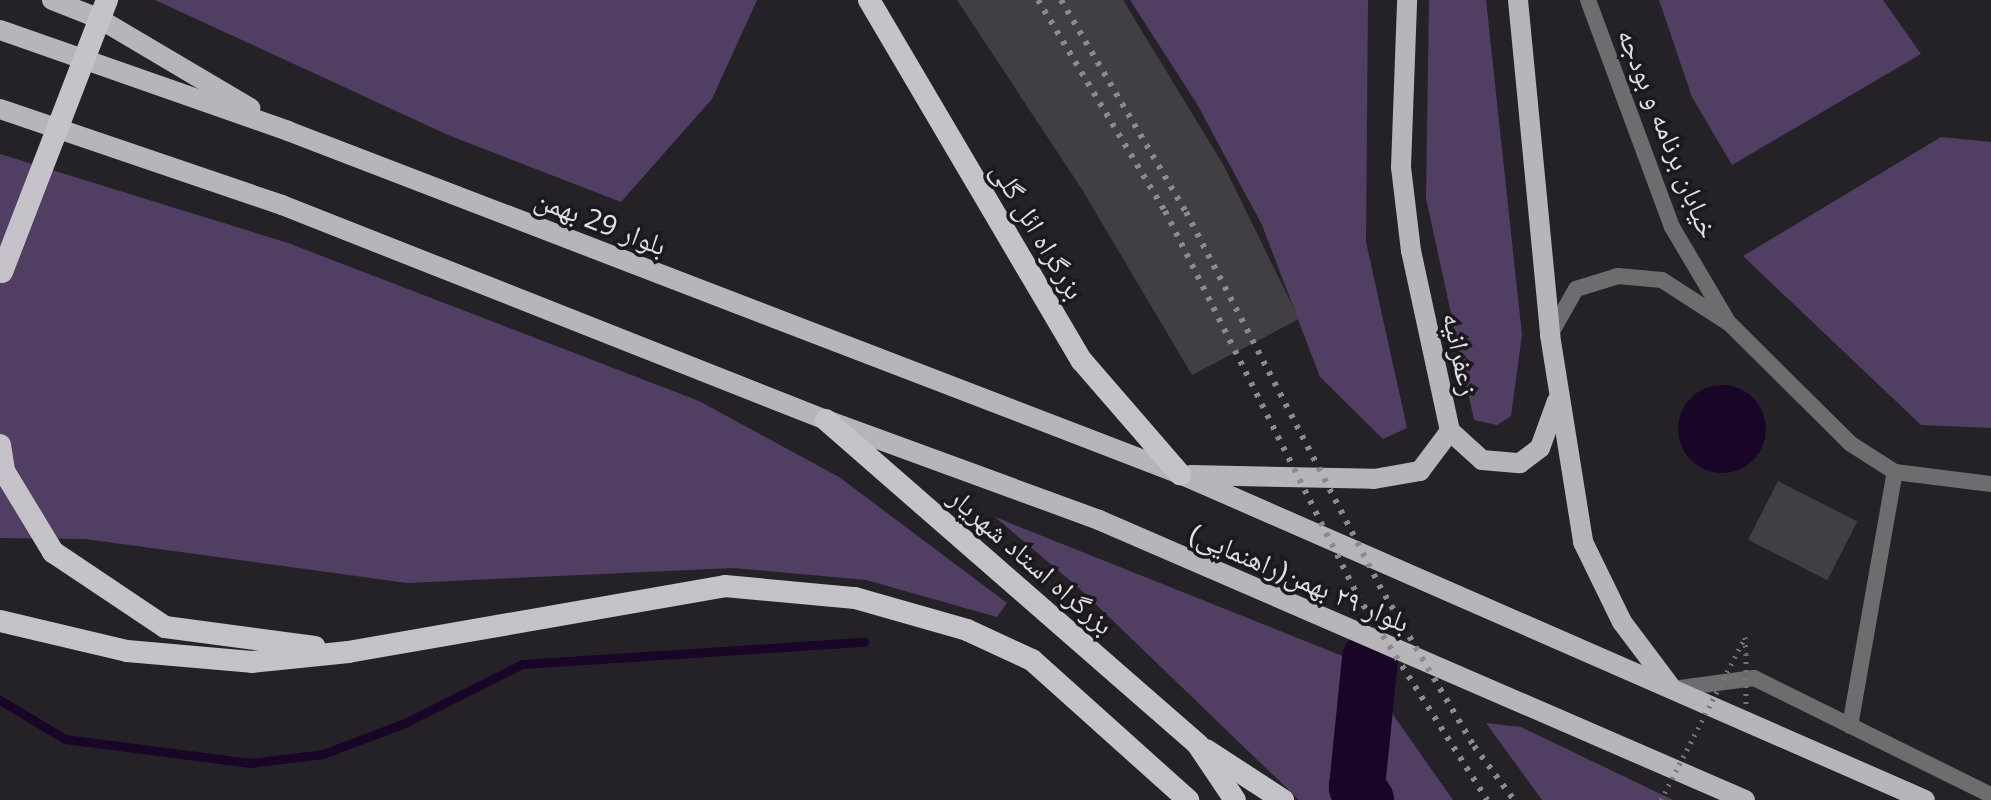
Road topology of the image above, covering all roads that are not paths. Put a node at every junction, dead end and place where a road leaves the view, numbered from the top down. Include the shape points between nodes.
1 (52, 0) edge
2 (107, 0) edge
3 (869, 0) edge
4 (1407, 0) edge
5 (1518, 0) edge
6 (1588, 0) edge
7 (0, 30) edge
8 (0, 109) edge
9 (288, 131) junction
10 (1, 279) edge
11 (1730, 324) junction
12 (1550, 335) junction
13 (1558, 400) junction
14 (826, 420) junction
15 (1450, 431) junction
16 (0, 445) edge
17 (1895, 472) junction
18 (1180, 474) junction
19 (1991, 484) edge
20 (0, 621) edge
21 (348, 652) junction
22 (1673, 689) junction
23 (1850, 726) junction
24 (1198, 745) junction
25 (1991, 795) edge
26 (1188, 800) edge
27 (1235, 800) edge
28 (1283, 800) edge
29 (1745, 800) edge
30 (1925, 800) edge

1 - 9 main road via 98,18
2 - 10 highway, bridge
3 - 18 highway, بزرگراه ائل گلی via 1082,361
4 - 15 main road, زعفرانیه via 1401,167 1411,251
5 - 12 main road
6 - 11 street, خیابان برنامه و بودجه via 1672,227
7 - 9 main road, بلوار 29 بهمن
8 - 14 main road via 282,205
9 - 18 main road, بلوار 29 بهمن
11 - 12 street, خیابان برنامه و بودجه via 1662,280 1618,276 1576,289
11 - 17 street, خیابان برنامه و بودجه via 1851,444
12 - 13 main road
13 - 15 main road via 1540,448 1520,463 1482,460
13 - 22 main road via 1583,542 1622,622
14 - 24 highway, بزرگراه استاد شهریار
14 - 29 main road, بلوار ٢٩ بهمن(راهنمایی) via 1099,520
15 - 18 main road, زعفرانیه via 1420,471 1374,479
16 - 21 highway via 4,471 53,552 165,627
17 - 19 street, خیابان برنامه و بودجه
17 - 23 street
18 - 22 main road, بلوار ٢٩ بهمن(راهنمایی)
20 - 21 highway via 127,651 252,662
21 - 26 highway via 725,586 855,598 967,630 1032,660
22 - 23 street via 1754,678
22 - 30 main road, بلوار ٢٩ بهمن(راهنمایی)
23 - 25 street
24 - 27 highway, بزرگراه استاد شهریار
24 - 28 highway, بزرگراه استاد شهریار

